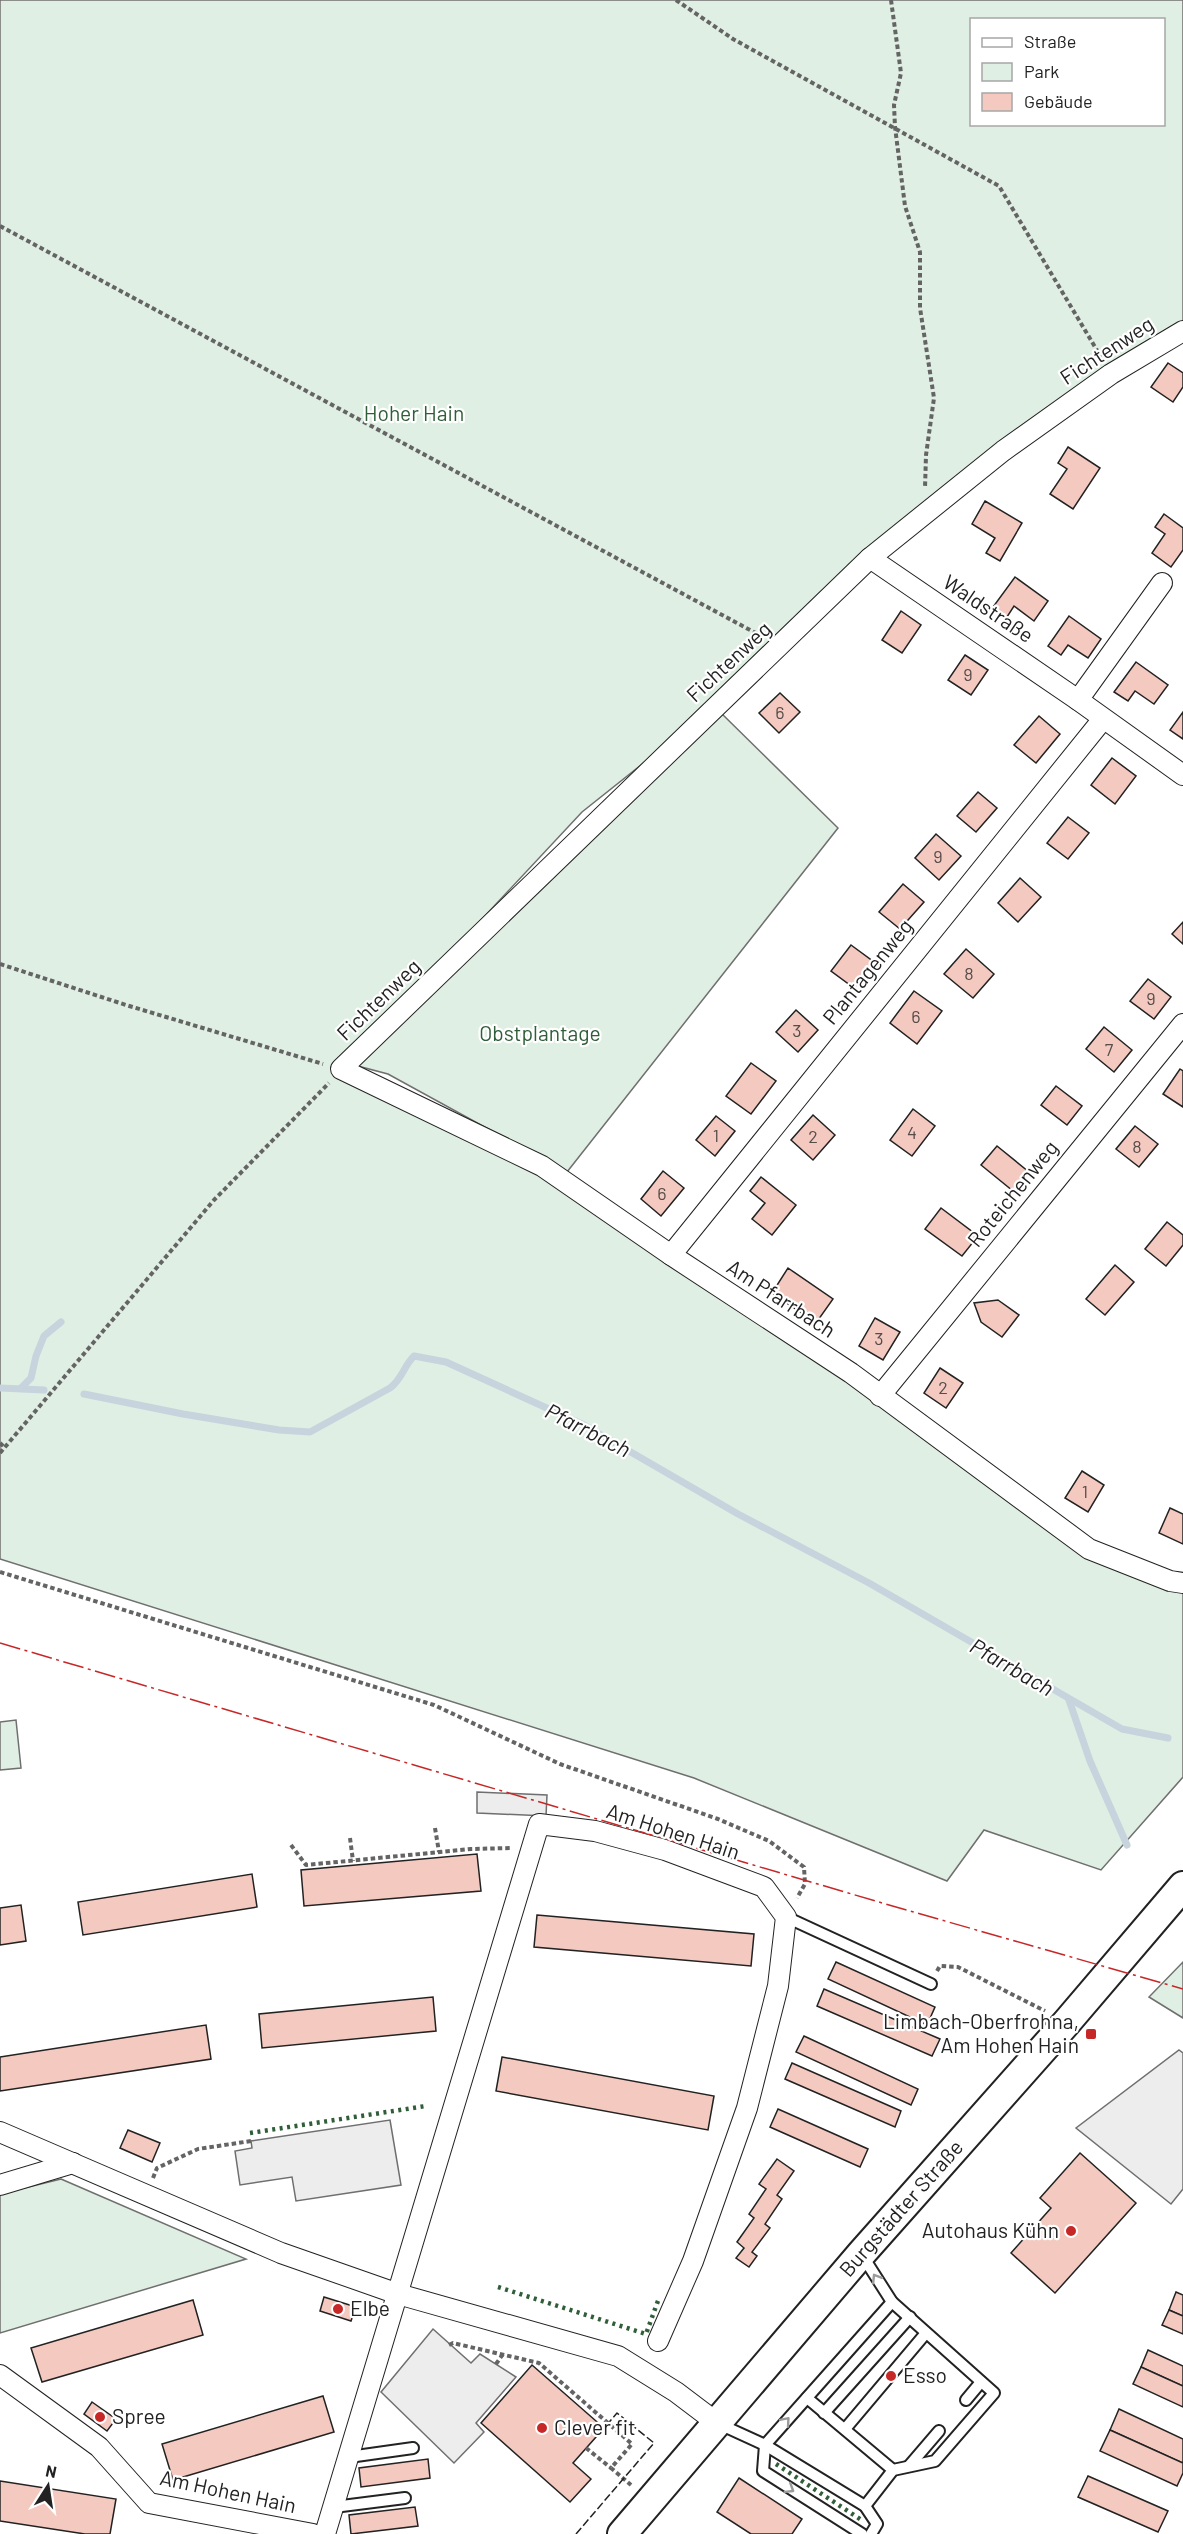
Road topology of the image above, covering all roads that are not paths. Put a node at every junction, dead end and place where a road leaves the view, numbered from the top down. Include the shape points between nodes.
1 (1178, 340) edge
2 (870, 558) junction
3 (1162, 583) dead end
4 (1078, 700) junction
5 (1103, 719) junction
6 (1183, 775) edge
7 (1183, 1024) edge
8 (341, 1069) joint
9 (671, 1256) junction
10 (880, 1396) junction
11 (1183, 1582) edge
12 (1183, 1886) edge
13 (786, 1917) junction
14 (931, 1984) road end
15 (0, 2132) edge
16 (73, 2163) junction
17 (0, 2185) edge
18 (861, 2254) junction
19 (398, 2295) junction
20 (892, 2302) junction
21 (910, 2317) junction
22 (926, 2333) junction
23 (658, 2341) dead end
24 (0, 2375) edge
25 (981, 2382) junction
26 (807, 2398) junction
27 (966, 2400) dead end
28 (824, 2412) junction
29 (717, 2423) junction
30 (845, 2429) junction
31 (939, 2432) dead end
32 (765, 2445) junction
33 (413, 2448) dead end
34 (349, 2457) junction
35 (909, 2466) junction
36 (893, 2470) junction
37 (405, 2498) dead end
38 (865, 2506) junction
39 (334, 2507) junction
40 (313, 2534) edge
41 (326, 2534) edge
42 (622, 2534) edge
43 (862, 2534) edge
44 (871, 2534) edge

1 - 2 street, Fichtenweg via 1111,374 1003,452
2 - 4 street, Waldstraße
2 - 8 street, Fichtenweg
3 - 4 street
4 - 5 street, Waldstraße
5 - 6 street, Waldstraße
5 - 9 street, Plantagenweg
7 - 10 street, Roteichenweg
8 - 9 street, Am Pfarrbach via 542,1166
9 - 10 street, Am Pfarrbach
10 - 11 street, Am Pfarrbach via 1089,1549 1170,1581
12 - 18 main road, Burgstädter Straße
13 - 14 lane
13 - 19 street, Am Hohen Hain via 764,1887 665,1850 595,1831 539,1824
13 - 23 street via 778,1986 747,2108 693,2260
15 - 16 street
16 - 17 street
16 - 19 street via 280,2253
20 -> 18 lane
18 - 29 main road, Burgstädter Straße
19 - 29 street via 618,2356
19 - 34 street, Am Hohen Hain
20 - 21 lane
20 - 26 lane
21 - 22 lane
21 - 28 lane
22 - 25 lane
22 - 30 lane
24 - 40 street, Am Hohen Hain via 99,2447 149,2503
25 - 27 lane
25 - 35 lane via 994,2393 935,2461
26 - 28 lane
32 -> 26 lane
28 - 30 lane
29 - 32 lane
29 - 42 main road, Burgstädter Straße
30 - 36 lane
31 - 35 lane
32 - 38 lane
32 -> 43 lane via 763,2471
33 - 34 lane
34 - 39 street, Am Hohen Hain
35 - 36 lane
36 - 38 lane
37 - 39 lane
38 - 44 lane via 877,2524
39 - 41 street, Am Hohen Hain

